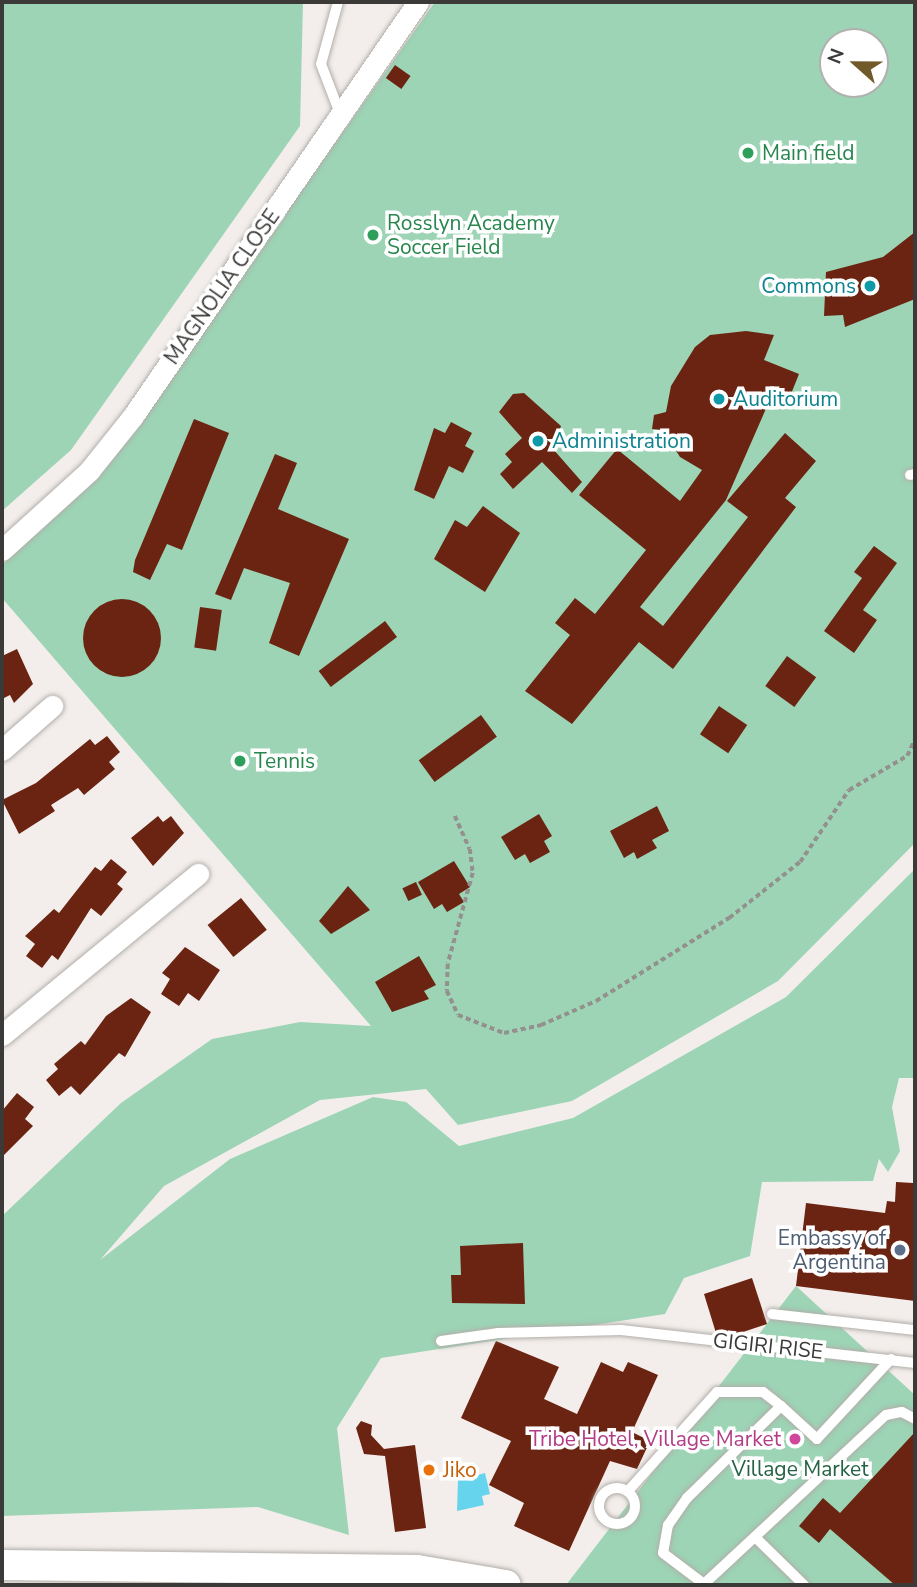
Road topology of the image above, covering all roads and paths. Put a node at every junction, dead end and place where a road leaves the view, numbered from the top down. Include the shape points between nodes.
1 (338, 2) edge
2 (418, 2) edge
3 (341, 116) junction
4 (2, 550) edge
5 (52, 706) dead end
6 (915, 739) edge
7 (2, 751) edge
8 (454, 816) dead end
9 (198, 874) dead end
10 (2, 1035) edge
11 (772, 1314) dead end
12 (915, 1330) edge
13 (441, 1341) dead end
14 (891, 1359) junction
15 (915, 1363) edge
16 (780, 1406) junction
17 (915, 1419) edge
18 (628, 1491) dead end
19 (755, 1537) junction
20 (2, 1565) edge
21 (506, 1585) edge
22 (705, 1585) edge
23 (804, 1585) edge

1 - 3 lane via 321,64
2 - 3 street, MAGNOLIA CLOSE
3 - 4 street, MAGNOLIA CLOSE via 133,416 89,471
5 - 7 street
6 - 8 path via 906,755 849,790 800,862 729,918 596,1001 541,1025 504,1033 458,1015 447,991 448,964 473,873 470,849
9 - 10 street
11 - 12 lane
13 - 14 lane, GIGIRI RISE via 498,1333 621,1330
14 - 15 lane, GIGIRI RISE
14 - 16 lane via 817,1439
16 - 18 lane via 763,1392 717,1392
16 - 22 lane via 668,1525 663,1553
17 - 19 lane via 902,1412 886,1415
19 - 22 lane
19 - 23 lane
20 - 21 main road via 417,1570

